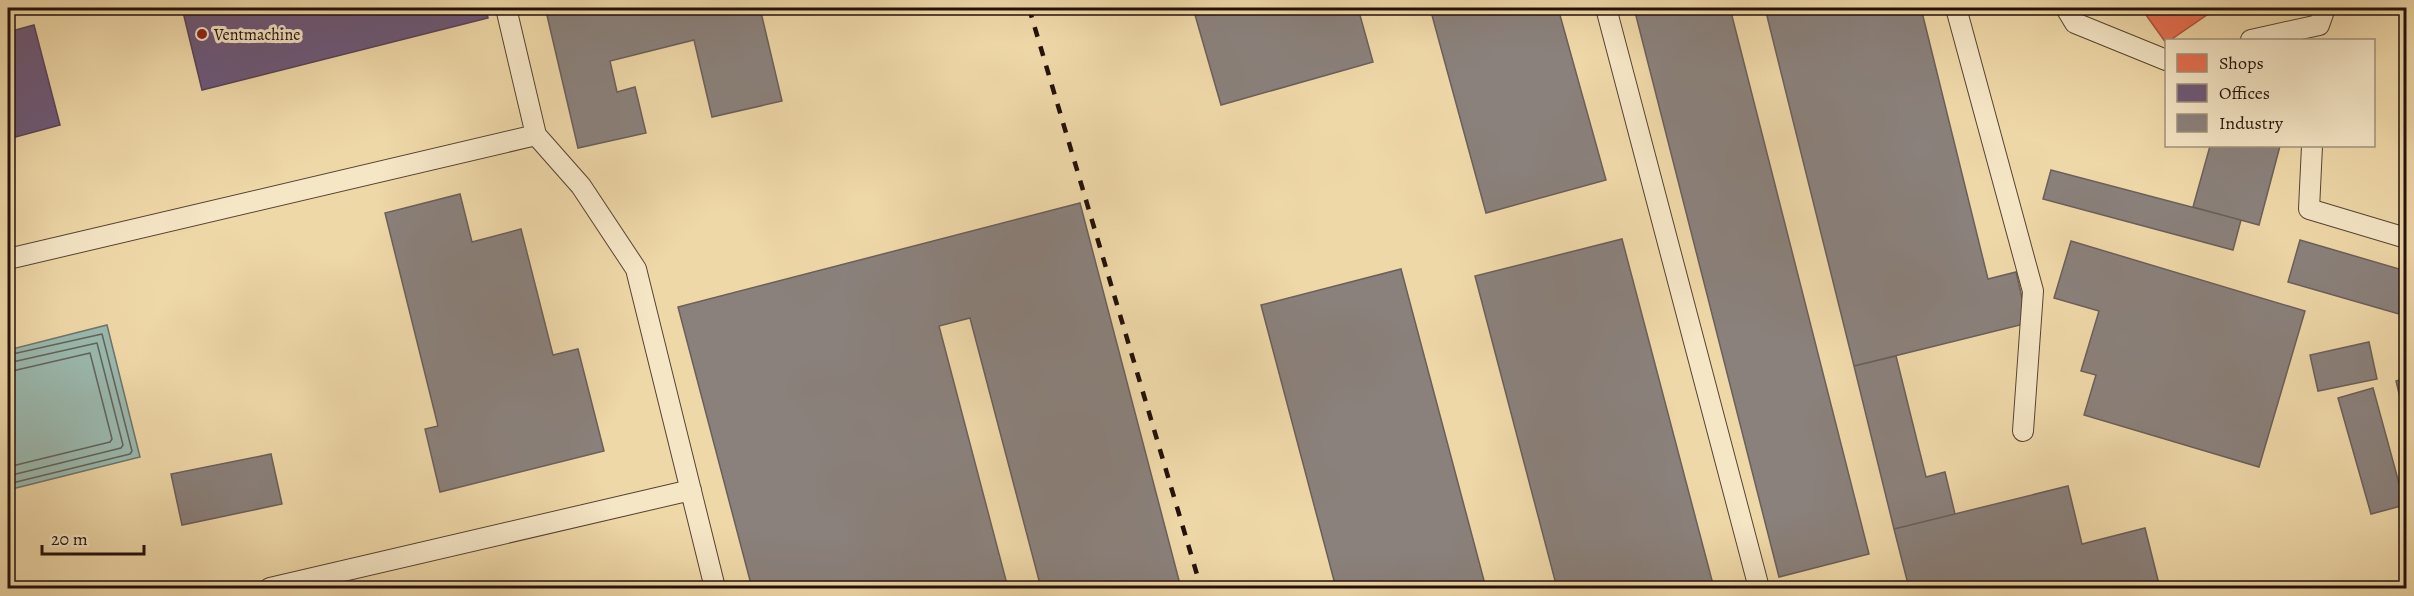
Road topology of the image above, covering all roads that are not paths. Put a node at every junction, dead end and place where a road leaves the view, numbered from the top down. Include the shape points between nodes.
1 (506, 8) edge
2 (1606, 8) edge
3 (1956, 8) edge
4 (2066, 8) edge
5 (2320, 24) edge
6 (2255, 39) edge
7 (2165, 60) edge
8 (536, 135) junction
9 (2312, 147) edge
10 (2406, 238) edge
11 (8, 259) edge
12 (2024, 431) dead end
13 (691, 490) junction
14 (270, 588) edge
15 (715, 588) edge
16 (1759, 588) edge

1 - 8 lane
2 - 16 lane
3 - 12 lane via 2033,291
4 - 7 lane via 2075,23
5 - 6 lane
8 - 11 lane
8 - 13 lane via 581,186 636,268
9 - 10 lane via 2309,209
13 - 14 lane
13 - 15 lane

